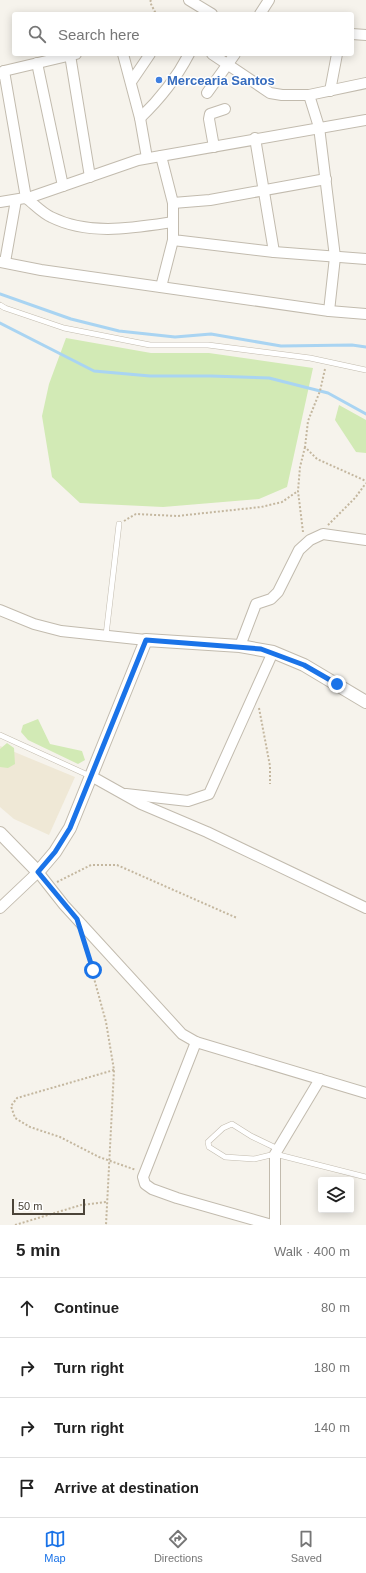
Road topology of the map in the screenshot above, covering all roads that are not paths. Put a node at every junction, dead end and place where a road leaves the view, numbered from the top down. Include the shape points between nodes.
1 (189, 0) edge
2 (269, 0) edge
3 (209, 12) edge
4 (261, 12) edge
5 (354, 34) edge
6 (366, 35) edge
7 (68, 56) edge
8 (73, 56) edge
9 (124, 56) edge
10 (149, 56) edge
11 (188, 56) edge
12 (215, 56) edge
13 (234, 56) edge
14 (336, 56) edge
15 (37, 63) junction
16 (229, 64) junction
17 (2, 73) edge
18 (131, 82) junction
19 (366, 83) edge
20 (330, 91) junction
21 (207, 94) dead end
22 (309, 95) junction
23 (225, 109) dead end
24 (140, 118) junction
25 (366, 120) edge
26 (319, 127) junction
27 (254, 138) junction
28 (214, 147) junction
29 (162, 156) junction
30 (147, 158) junction
31 (90, 176) junction
32 (326, 179) junction
33 (63, 186) junction
34 (264, 190) junction
35 (21, 199) junction
36 (0, 202) edge
37 (173, 203) junction
38 (173, 222) junction
39 (173, 240) junction
40 (274, 252) junction
41 (335, 257) junction
42 (366, 259) edge
43 (3, 262) edge
44 (161, 287) junction
45 (0, 305) edge
46 (329, 310) junction
47 (366, 314) edge
48 (366, 370) edge
49 (119, 524) road end
50 (366, 540) edge
51 (0, 610) edge
52 (106, 636) junction
53 (146, 640) junction
54 (240, 646) junction
55 (273, 652) junction
56 (366, 702) edge
57 (0, 735) edge
58 (91, 776) junction
59 (122, 794) junction
60 (0, 833) edge
61 (38, 872) junction
62 (0, 908) edge
63 (366, 908) edge
64 (196, 1042) junction
65 (320, 1080) junction
66 (366, 1093) edge
67 (277, 1151) junction
68 (366, 1177) edge
69 (274, 1225) edge

1 - 3 street
2 - 4 street
5 - 6 street
7 - 15 street
8 - 31 street
9 - 18 street
10 - 18 street
11 - 24 street via 176,78 158,101
12 - 16 street
13 - 16 street
14 - 20 street
15 - 17 street
15 - 33 street
16 - 21 street
16 - 22 street via 270,93 282,96
17 - 35 street
18 - 24 street
19 - 20 street
20 - 22 street
22 - 26 street
23 - 28 street via 210,114
24 - 30 street
25 - 26 street
26 - 27 street
26 - 32 street
27 - 28 street
27 - 34 street
28 - 29 street
29 - 30 street
29 - 37 street
30 - 31 street
31 - 33 street
32 - 34 street
32 - 41 street
33 - 35 street
34 - 37 street via 210,200
34 - 40 street
35 - 36 street
35 - 38 street via 50,217 83,227 121,229
35 - 43 street
37 - 38 street
38 - 39 street
39 - 40 street
39 - 44 street
40 - 41 street
41 - 42 street
41 - 46 street
43 - 44 street
44 - 46 street
45 - 48 lane via 64,328 150,345 208,345
46 - 47 street
49 - 52 lane
50 - 54 street via 323,534 298,550 278,592 271,599 256,604
51 - 52 street via 61,632
52 - 53 street
53 - 54 street
53 - 58 street
54 - 55 street
55 - 56 street via 304,665
55 - 59 street via 209,794 188,801
57 - 58 lane
58 - 59 street
58 - 61 street via 70,828
59 - 63 street
60 - 61 street
61 - 62 street
61 - 64 street via 64,905 182,1034
64 - 65 street
64 - 69 street via 143,1177 145,1184 152,1189
65 - 66 street
65 - 67 street
67 - 67 lane via 232,1124 208,1142 209,1148 224,1157 254,1159
67 - 68 lane
67 - 69 street

